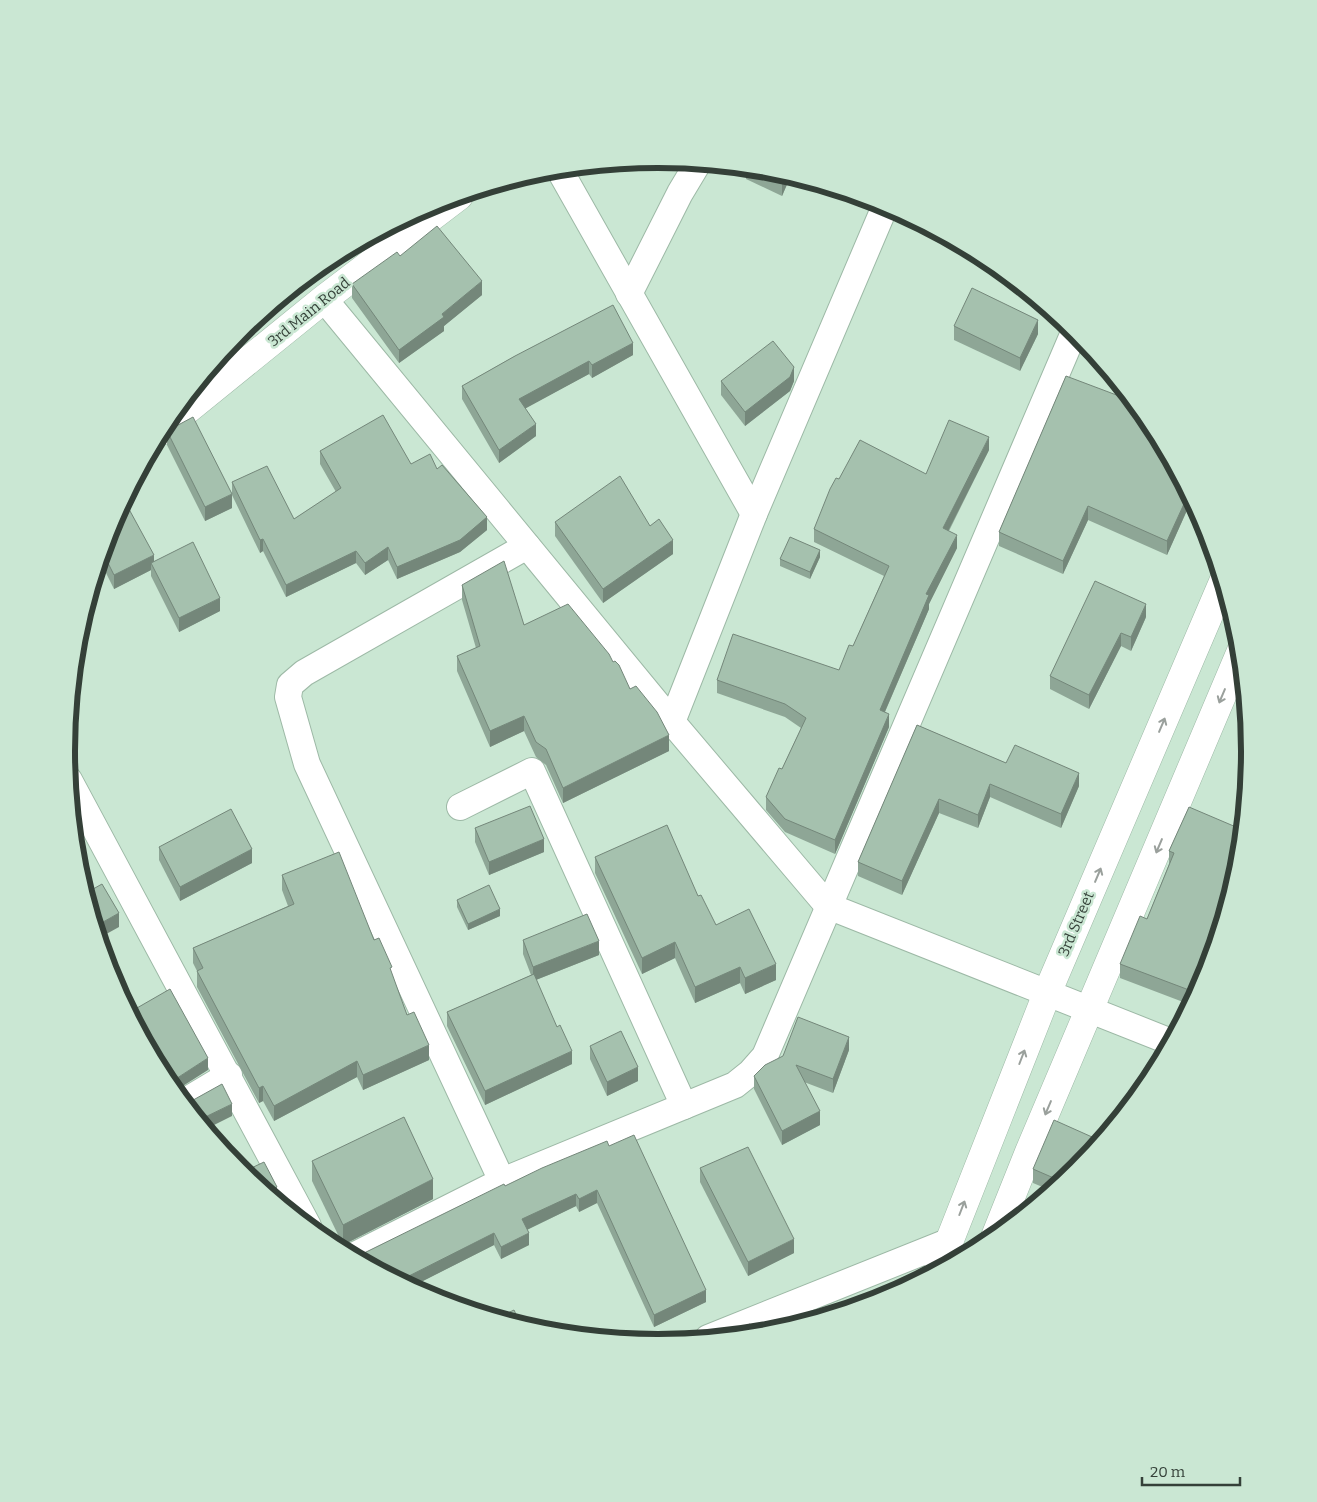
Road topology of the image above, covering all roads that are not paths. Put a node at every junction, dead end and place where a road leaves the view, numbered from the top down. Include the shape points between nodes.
1 (694, 169) edge
2 (563, 176) edge
3 (441, 210) edge
4 (882, 212) edge
5 (629, 294) junction
6 (324, 299) junction
7 (1071, 338) edge
8 (184, 413) edge
9 (754, 514) junction
10 (527, 546) junction
11 (1219, 591) edge
12 (1235, 664) edge
13 (672, 722) junction
14 (77, 794) edge
15 (460, 807) dead end
16 (828, 906) junction
17 (1048, 991) junction
18 (1090, 1008) junction
19 (1166, 1040) edge
20 (229, 1075) junction
21 (190, 1098) edge
22 (684, 1106) junction
23 (502, 1181) junction
24 (301, 1212) edge
25 (1001, 1223) edge
26 (950, 1241) junction
27 (361, 1252) edge
28 (942, 1260) edge
29 (726, 1331) edge

1 - 5 street
2 - 5 street
3 - 6 street, 3rd Main Road
4 - 9 street
5 - 9 street
6 - 8 street, 3rd Main Road
6 - 10 street
7 - 16 street
9 - 13 street
10 - 13 street
10 - 23 street via 304,673 290,686 288,697 307,764
17 -> 11 street, 3rd Street
12 -> 18 street
13 - 16 street
14 - 20 street
15 - 22 street via 532,770
16 - 17 street
16 - 22 street via 765,1056 750,1074 734,1084
17 - 18 street
26 -> 17 street, 3rd Street
18 - 19 street
18 -> 25 street
20 - 21 street
20 - 24 street
22 - 23 street
23 - 27 street
26 - 28 street, 3rd Street
26 - 29 street

